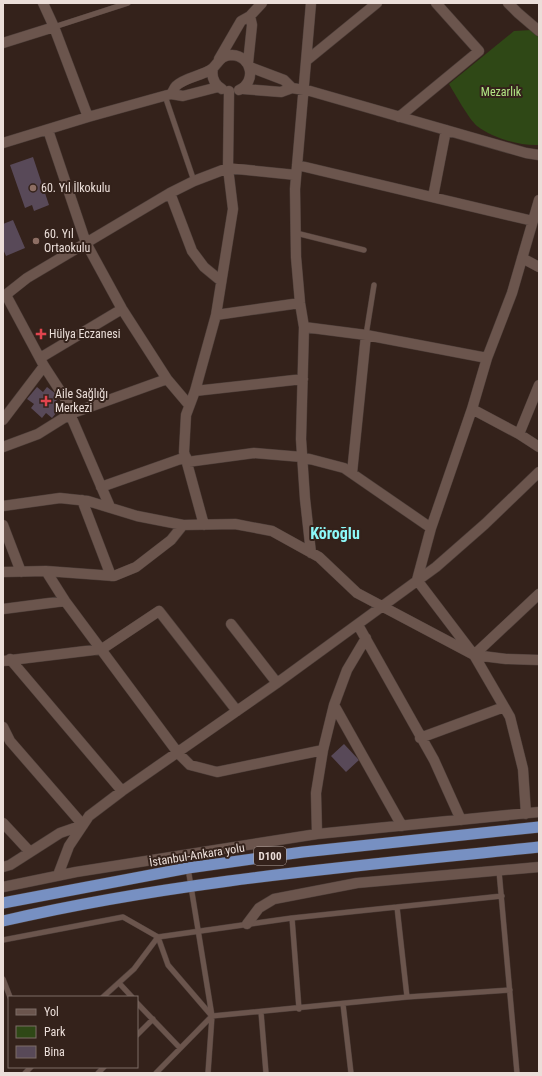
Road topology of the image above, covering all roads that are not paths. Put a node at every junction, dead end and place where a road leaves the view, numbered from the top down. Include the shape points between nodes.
1 (43, 3) edge
2 (128, 3) edge
3 (247, 3) edge
4 (262, 3) edge
5 (311, 3) edge
6 (377, 3) edge
7 (436, 3) edge
8 (508, 3) edge
9 (252, 14) junction
10 (54, 27) junction
11 (539, 31) edge
12 (3, 43) edge
13 (306, 61) junction
14 (216, 64) junction
15 (249, 65) junction
16 (218, 86) junction
17 (292, 88) junction
18 (243, 89) junction
19 (303, 90) junction
20 (229, 92) junction
21 (168, 95) junction
22 (88, 117) junction
23 (399, 117) junction
24 (48, 130) junction
25 (446, 130) junction
26 (3, 143) edge
27 (539, 155) edge
28 (228, 168) junction
29 (296, 170) junction
30 (194, 181) junction
31 (170, 193) junction
32 (433, 197) junction
33 (539, 200) edge
34 (533, 221) junction
35 (530, 232) junction
36 (295, 233) junction
37 (539, 237) edge
38 (86, 243) junction
39 (364, 250) dead end
40 (522, 258) junction
41 (539, 267) edge
42 (221, 281) junction
43 (374, 285) dead end
44 (4, 296) edge
45 (300, 303) junction
46 (122, 309) junction
47 (216, 315) junction
48 (304, 327) junction
49 (366, 335) junction
50 (487, 358) junction
51 (42, 362) junction
52 (167, 379) junction
53 (303, 379) junction
54 (539, 385) edge
55 (195, 391) junction
56 (189, 405) junction
57 (472, 409) junction
58 (70, 414) junction
59 (3, 420) edge
60 (519, 434) junction
61 (3, 446) edge
62 (539, 447) edge
63 (302, 457) junction
64 (186, 460) junction
65 (539, 472) edge
66 (352, 473) junction
67 (101, 487) junction
68 (82, 500) junction
69 (3, 506) edge
70 (110, 508) junction
71 (3, 525) edge
72 (183, 525) junction
73 (204, 525) junction
74 (431, 528) junction
75 (311, 553) junction
76 (46, 571) junction
77 (3, 572) edge
78 (21, 572) junction
79 (111, 576) junction
80 (417, 580) junction
81 (539, 594) edge
82 (65, 601) junction
83 (381, 607) junction
84 (3, 609) edge
85 (231, 624) dead end
86 (358, 625) junction
87 (366, 638) junction
88 (102, 649) junction
89 (474, 655) junction
90 (7, 660) edge
91 (539, 660) edge
92 (277, 683) junction
93 (334, 705) junction
94 (504, 707) junction
95 (237, 711) junction
96 (4, 732) edge
97 (420, 738) junction
98 (323, 750) junction
99 (178, 753) junction
100 (122, 791) junction
101 (539, 812) edge
102 (526, 814) junction
103 (461, 820) junction
104 (3, 823) edge
105 (83, 825) junction
106 (402, 826) junction
107 (539, 827) edge
108 (317, 834) junction
109 (539, 846) edge
110 (30, 852) junction
111 (3, 866) edge
112 (539, 867) edge
113 (188, 868) junction
114 (499, 871) junction
115 (58, 876) junction
116 (191, 886) junction
117 (3, 887) edge
118 (502, 896) junction
119 (3, 903) edge
120 (397, 907) junction
121 (292, 918) junction
122 (3, 921) edge
123 (247, 924) junction
124 (199, 930) junction
125 (158, 937) junction
126 (3, 940) edge
127 (3, 979) edge
128 (119, 983) junction
129 (510, 990) junction
130 (10, 996) edge
131 (104, 996) edge
132 (131, 996) edge
133 (407, 997) junction
134 (138, 1004) edge
135 (343, 1004) junction
136 (299, 1009) junction
137 (261, 1012) junction
138 (212, 1016) junction
139 (153, 1019) junction
140 (138, 1034) edge
141 (180, 1048) junction
142 (156, 1073) edge
143 (208, 1073) edge
144 (266, 1073) edge
145 (351, 1073) edge
146 (517, 1073) edge

1 - 10 street
2 - 10 lane
3 - 9 street
4 - 9 street
5 - 13 street
6 - 13 street
7 - 23 street via 479,51
8 - 11 street
9 - 14 street via 240,21
9 - 15 street
10 - 12 street
10 - 22 street
13 - 19 street
14 - 15 street via 230,55
14 - 16 street via 212,78
14 - 21 street via 176,86
15 - 17 street via 284,80
15 - 18 street via 249,79
16 - 20 street
16 - 21 street via 183,96
17 - 18 street via 281,92
17 - 19 street
18 - 20 street
19 - 23 street
19 - 29 street
20 - 28 street
21 - 22 street
21 - 30 lane
22 - 24 street
23 - 25 street
24 - 26 street
24 - 38 street
25 - 27 street
25 - 32 street
28 - 29 street
28 - 30 street
28 - 42 street via 233,209
29 - 32 street
29 - 36 street
30 - 31 street
31 - 38 street
31 - 42 street via 192,251 204,267
32 - 34 street
33 - 34 street
34 - 35 street
35 - 37 street
35 - 40 street
36 - 39 lane
36 - 45 street
38 - 44 street via 26,278
38 - 46 street
40 - 41 street
40 - 50 street via 512,293
42 - 47 street
43 - 49 lane
44 - 51 street
45 - 47 street
45 - 48 street
46 - 51 street
46 - 52 street
47 - 55 street
48 - 49 street
48 - 53 street
49 - 50 street
49 - 66 street
50 - 57 street
51 - 58 street via 68,403
51 - 59 street
52 - 56 street
52 - 58 street
53 - 55 street
53 - 63 street
54 - 60 street
55 - 56 street
56 - 64 street via 186,415
57 - 60 street
57 - 74 street
58 - 61 street via 38,434
58 - 67 street
60 - 62 street
63 - 64 street via 254,453
63 - 66 street via 344,468
63 - 75 street
64 - 67 street
64 - 73 street
65 - 80 street via 485,524 436,567
66 - 74 street
67 - 70 street
68 - 69 street via 60,498
68 - 70 street
68 - 79 street
70 - 72 street
71 - 78 street
72 - 73 street
72 - 79 street via 171,540 136,567
73 - 75 street via 235,524 272,531
74 - 80 street
75 - 83 street via 319,557 357,593
76 - 78 street
76 - 79 street
76 - 82 street
77 - 78 street
80 - 83 street
80 - 89 street
81 - 89 street
82 - 84 street
82 - 88 street
83 - 86 street
83 - 89 street
85 - 92 street
86 - 87 street
86 - 92 street
87 - 93 street via 347,670
87 - 97 street
88 - 90 street
88 - 95 street via 159,611
88 - 99 street
89 - 91 street
89 - 94 street
90 - 100 street
92 - 95 street
93 - 98 street
93 - 106 street
94 - 97 street
94 - 102 street via 510,717 523,769
95 - 99 street
96 - 105 street
97 - 103 street via 434,760
98 - 99 street via 217,772 190,766
98 - 108 street via 316,793
99 - 100 street
100 - 105 street via 90,816
101 - 102 street
102 - 103 street
103 - 106 street
104 - 110 street
105 - 110 street via 60,833
105 - 115 street via 69,846
106 - 108 street
107 - 113 highway, İstanbul-Ankara yolu / D100 via 303,852
108 - 115 street
109 - 116 highway, D100
110 - 111 street via 10,865
112 - 114 street
113 - 116 lane
113 - 119 highway, İstanbul-Ankara yolu / D100
114 - 118 lane
114 - 123 street via 357,883 274,899 259,908
115 - 117 street
116 - 122 highway, D100 via 72,905
116 - 124 lane
118 - 120 lane
118 - 129 lane
120 - 121 lane
120 - 133 lane
121 - 123 lane
121 - 136 lane
123 - 124 lane
124 - 125 lane
124 - 138 lane
125 - 126 lane via 123,918
125 - 128 lane via 134,969
125 - 138 lane via 168,965
127 - 130 lane
128 - 131 lane
128 - 132 lane
129 - 133 lane
129 - 146 lane
133 - 135 lane
134 - 139 lane
135 - 136 lane
135 - 145 lane
136 - 137 lane
137 - 138 lane
137 - 144 lane
138 - 141 lane
138 - 143 lane
139 - 140 lane
139 - 141 lane
141 - 142 lane

